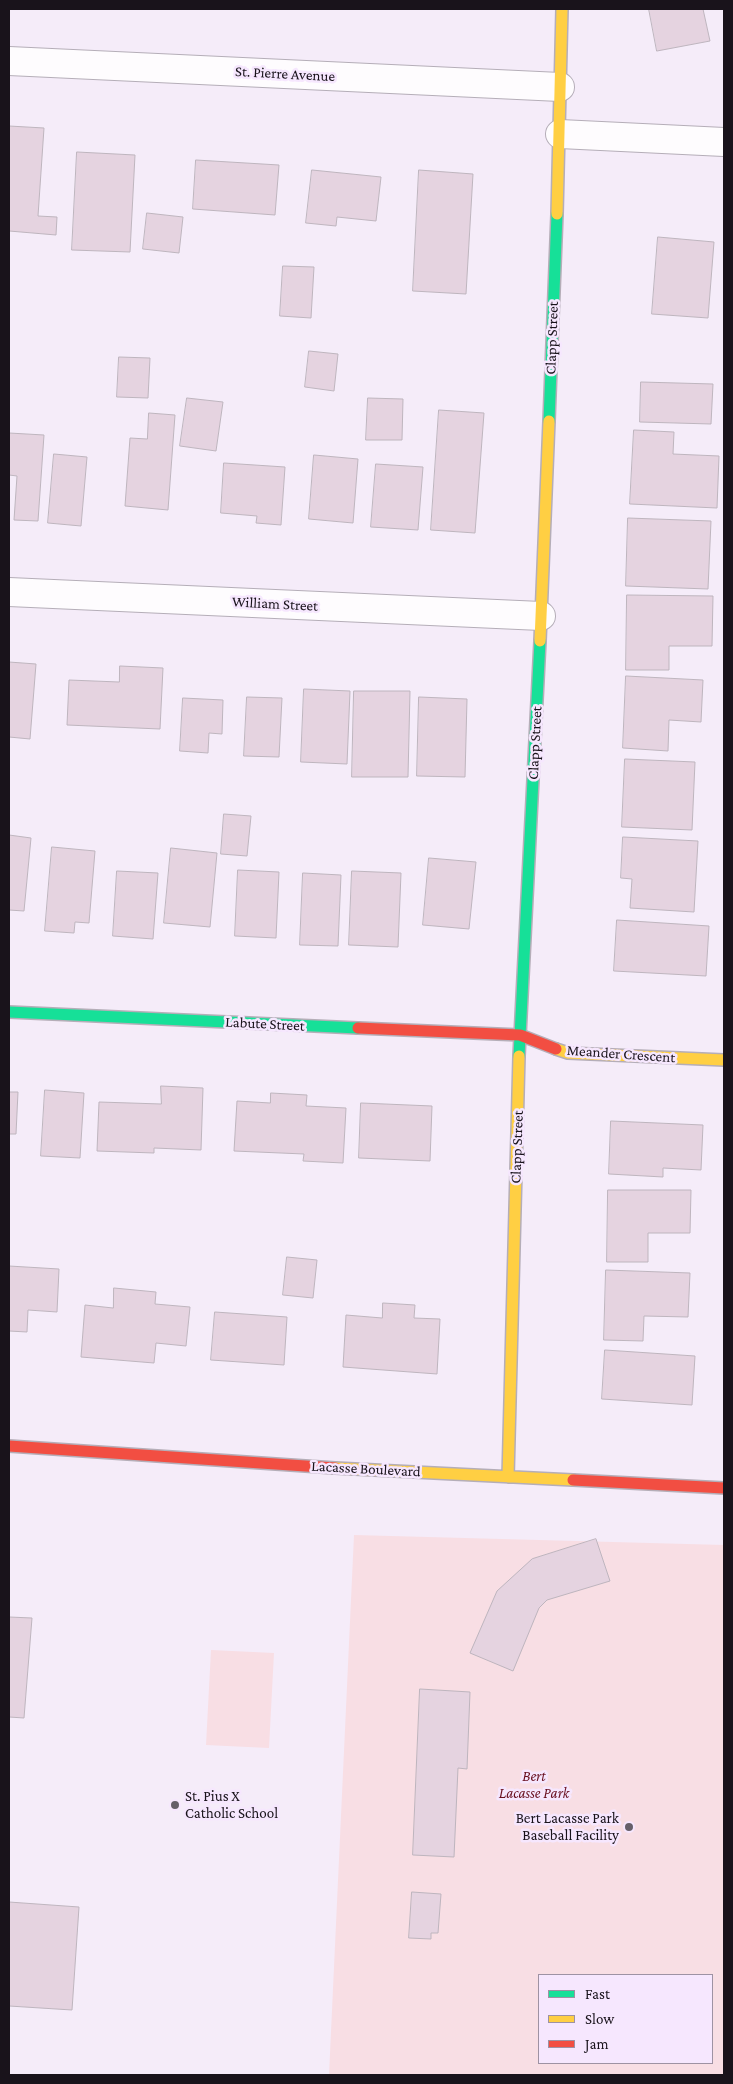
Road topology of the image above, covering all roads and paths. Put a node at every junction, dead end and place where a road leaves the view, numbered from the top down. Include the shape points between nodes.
1 (562, 9) edge
2 (9, 61) edge
3 (560, 87) junction
4 (560, 134) junction
5 (724, 142) edge
6 (9, 592) edge
7 (541, 616) junction
8 (9, 1012) edge
9 (520, 1035) junction
10 (724, 1060) edge
11 (9, 1446) edge
12 (508, 1477) junction
13 (724, 1488) edge

1 - 3 street, Clapp Street
2 - 3 street, St. Pierre Avenue
3 - 4 street, Clapp Street
4 - 5 street
4 - 7 street, Clapp Street
6 - 7 street, William Street
7 - 9 street, Clapp Street
8 - 9 street, Labute Street
9 - 10 street, Meander Crescent via 568,1053
9 - 12 street, Clapp Street
11 - 12 street, Lacasse Boulevard via 335,1469
12 - 13 street, Lacasse Boulevard

